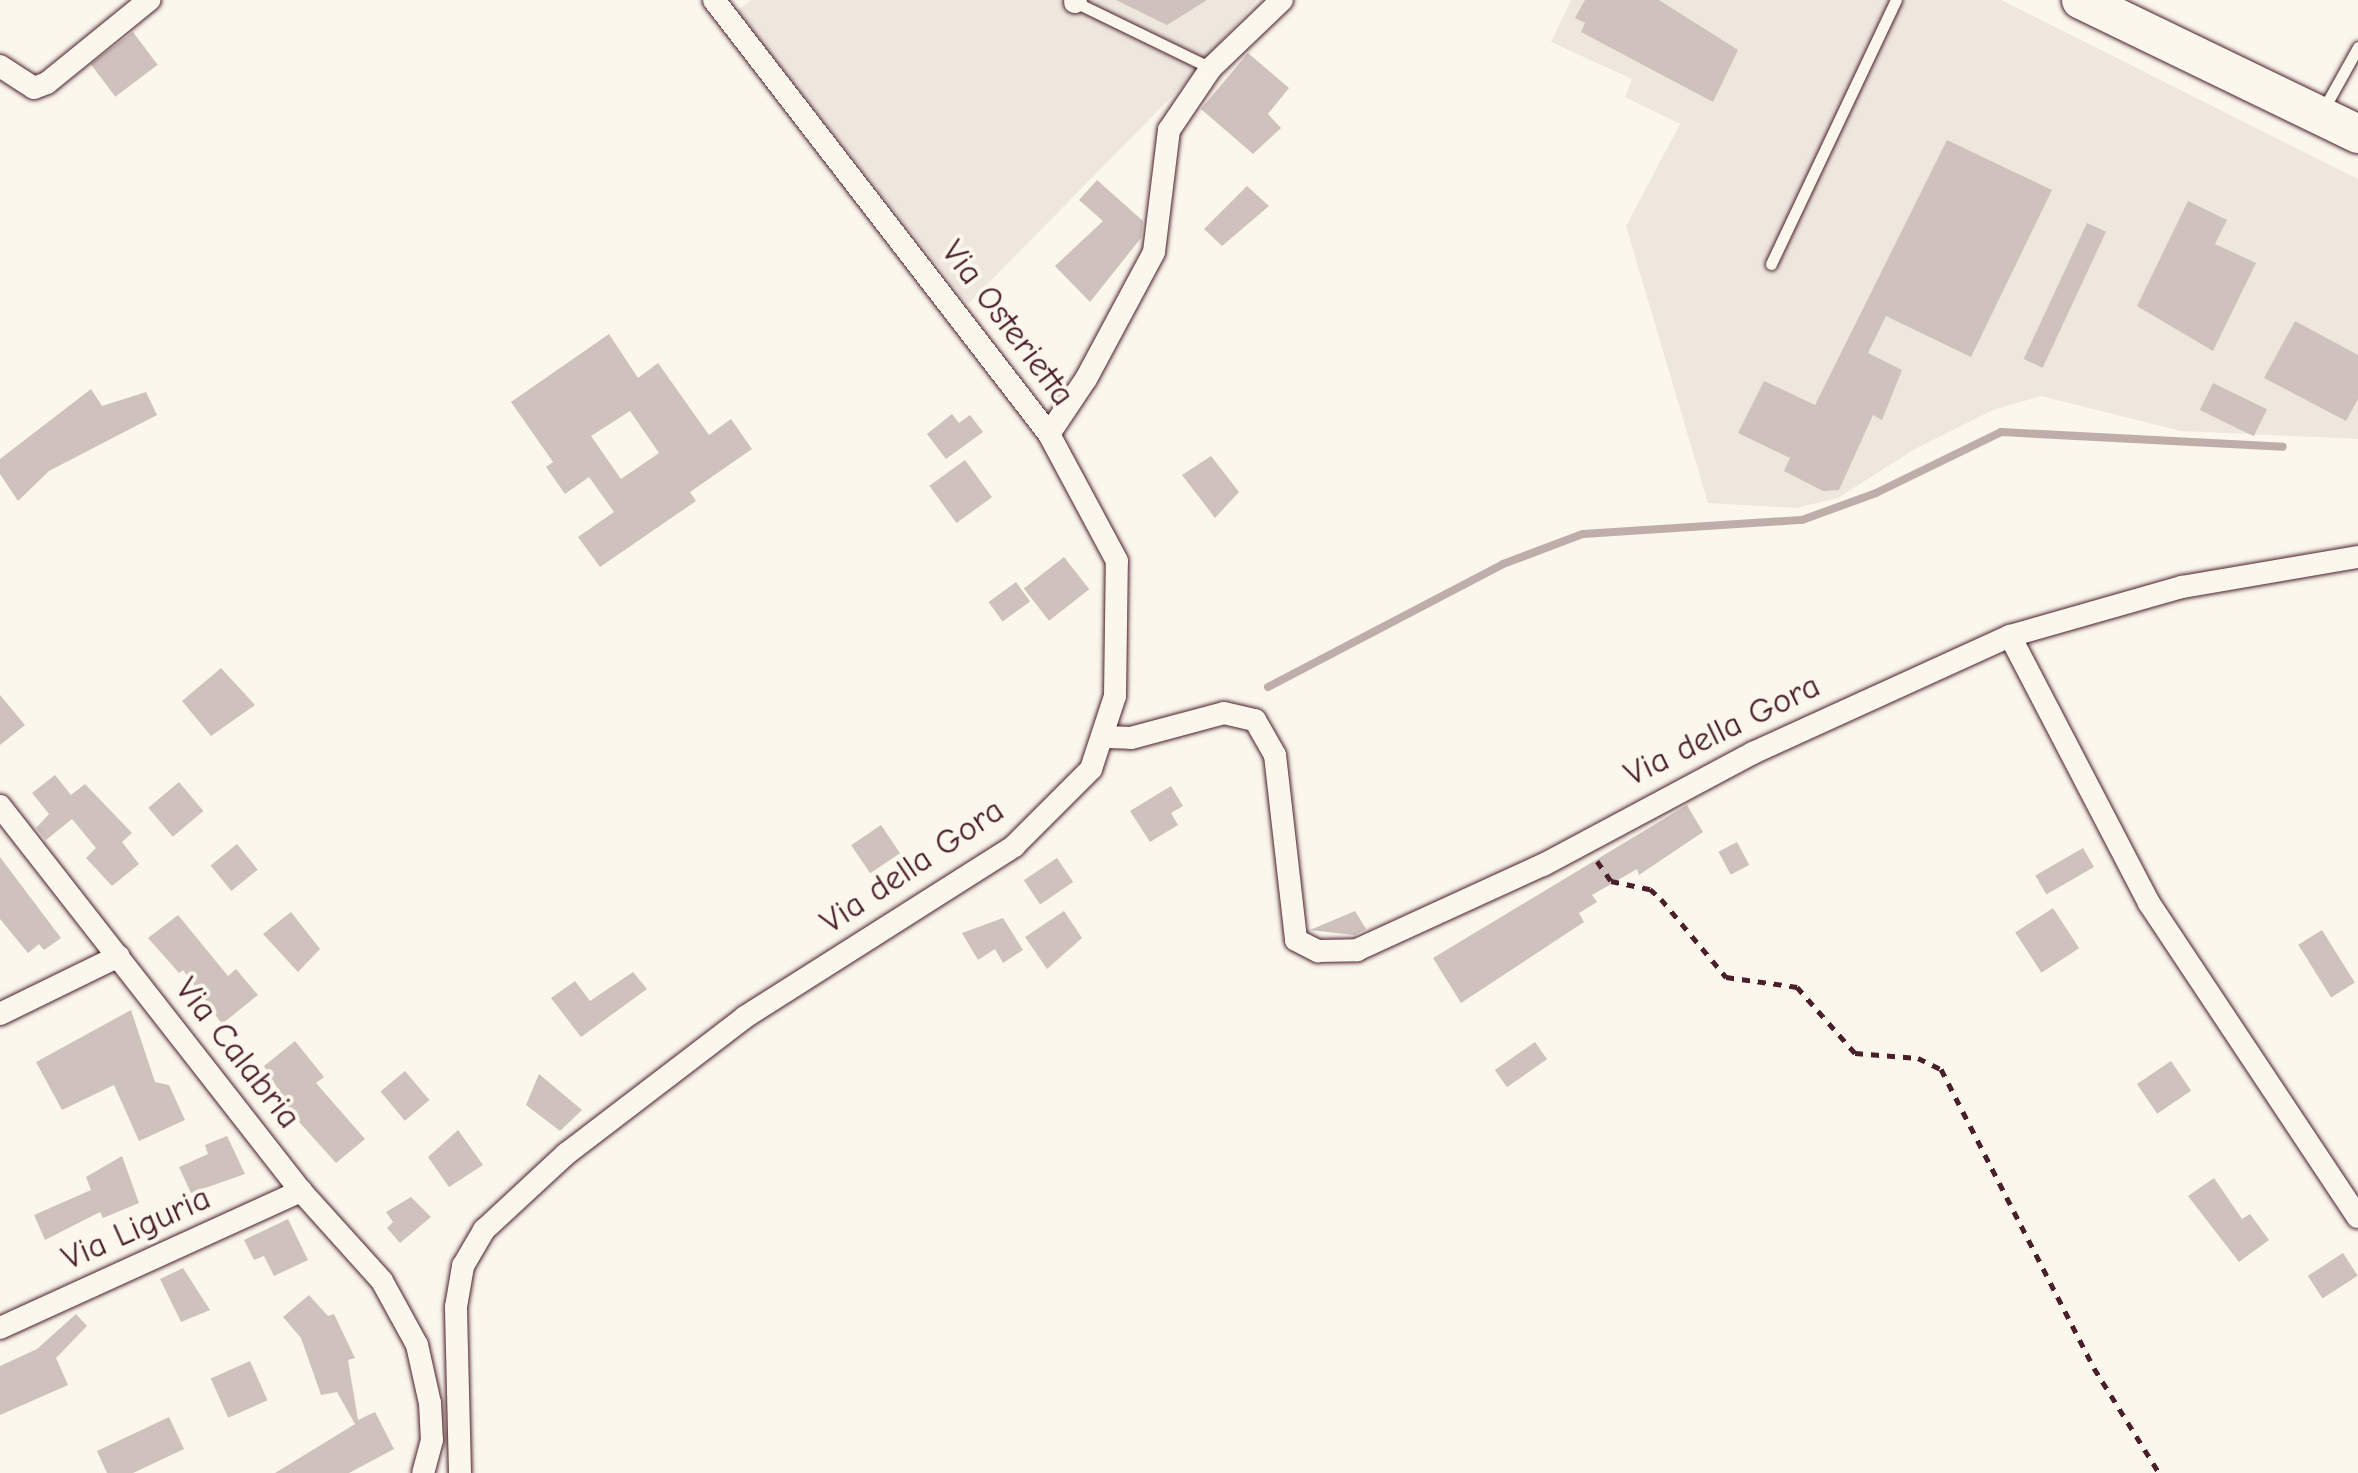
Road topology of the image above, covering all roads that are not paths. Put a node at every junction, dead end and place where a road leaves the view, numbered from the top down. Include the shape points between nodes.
1 (149, 0) edge
2 (1282, 0) edge
3 (1896, 0) edge
4 (2081, 0) edge
5 (1074, 1) edge
6 (720, 2) edge
7 (2358, 47) edge
8 (0, 66) edge
9 (1211, 68) junction
10 (2321, 114) junction
11 (2358, 134) edge
12 (1771, 264) dead end
13 (1048, 434) junction
14 (2358, 557) edge
15 (2010, 636) junction
16 (1106, 737) junction
17 (0, 806) edge
18 (118, 956) junction
19 (0, 1014) edge
20 (301, 1191) junction
21 (2358, 1217) edge
22 (0, 1328) edge
23 (457, 1338) junction
24 (417, 1345) junction
25 (424, 1473) edge
26 (460, 1473) edge

1 - 8 street via 47,83 34,88
2 - 9 street
3 - 12 lane
4 - 10 main road
5 - 9 lane
6 - 13 street, Via Osterietta
7 - 10 lane
9 - 13 street via 1162,150 1154,252 1086,379
10 - 11 main road
13 - 16 street, Via Osterietta via 1117,562 1115,696
14 - 15 street, Via della Gora via 2182,587
15 - 16 street, Via della Gora via 1753,753 1357,950 1318,952 1296,940 1275,755 1264,728 1224,714 1131,738
15 - 21 street via 2149,903
16 - 23 street, Via della Gora via 1091,769 1014,846 745,1017 566,1154 484,1230 463,1266
17 - 18 street, Via Calabria
18 - 19 street
18 - 20 street, Via Calabria
20 - 22 street, Via Liguria
20 - 24 street, Via Calabria via 382,1281
23 - 24 street
23 - 26 street, Via della Gora
24 - 25 street, Via Calabria via 432,1440

